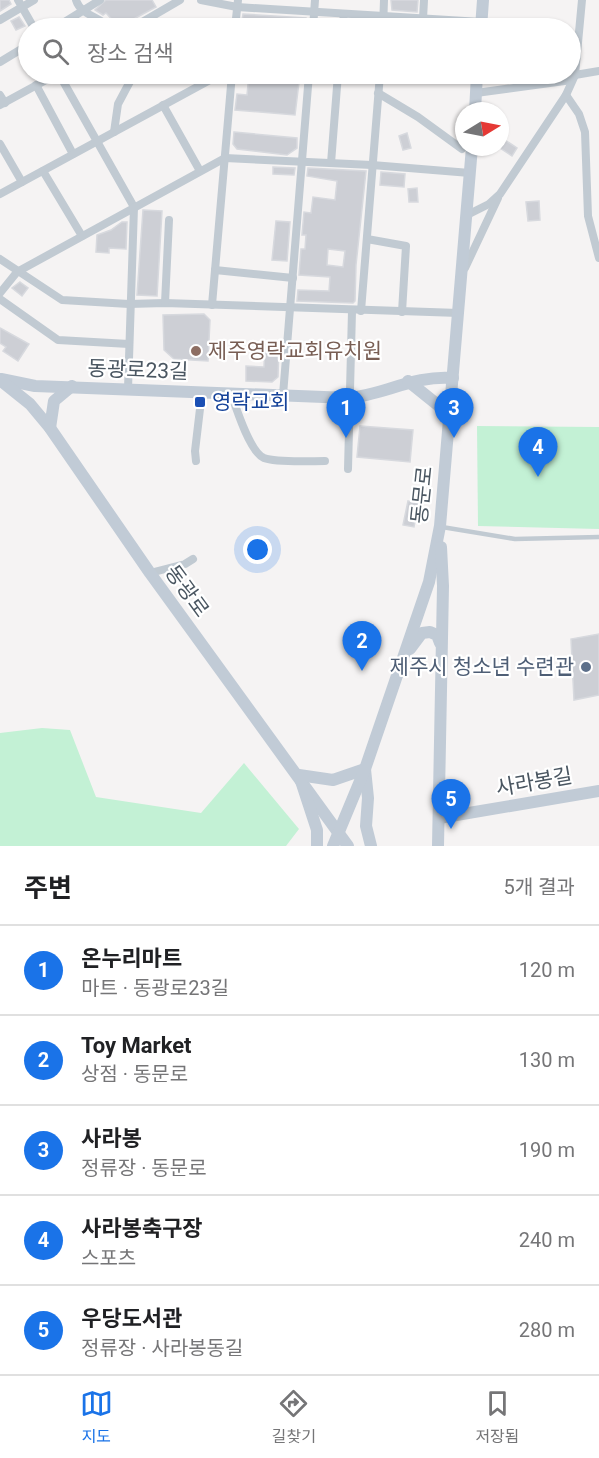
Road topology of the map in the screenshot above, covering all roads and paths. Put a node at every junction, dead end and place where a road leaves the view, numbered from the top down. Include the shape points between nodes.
1 (34, 0) edge
2 (76, 0) edge
3 (100, 0) edge
4 (180, 0) edge
5 (201, 0) edge
6 (278, 0) edge
7 (315, 0) edge
8 (384, 0) edge
9 (424, 0) edge
10 (483, 0) edge
11 (582, 0) edge
12 (20, 4) edge
13 (237, 4) edge
14 (277, 10) junction
15 (84, 11) junction
16 (314, 12) junction
17 (344, 14) junction
18 (384, 17) junction
19 (28, 18) edge
20 (72, 18) edge
21 (97, 18) edge
22 (149, 18) edge
23 (314, 18) edge
24 (343, 18) edge
25 (404, 18) edge
26 (423, 18) edge
27 (482, 18) edge
28 (580, 18) edge
29 (0, 20) edge
30 (18, 51) edge
31 (0, 62) edge
32 (599, 71) edge
33 (581, 76) edge
34 (64, 84) edge
35 (129, 84) edge
36 (203, 84) edge
37 (231, 84) edge
38 (308, 84) edge
39 (337, 84) edge
40 (379, 84) edge
41 (476, 84) edge
42 (534, 84) edge
43 (571, 84) edge
44 (36, 85) joint
45 (378, 93) junction
46 (476, 93) junction
47 (566, 95) junction
48 (2, 101) edge
49 (476, 102) edge
50 (163, 105) junction
51 (114, 132) junction
52 (97, 141) junction
53 (0, 144) edge
54 (455, 144) edge
55 (73, 154) junction
56 (471, 156) edge
57 (225, 158) junction
58 (302, 161) junction
59 (331, 163) junction
60 (372, 165) junction
61 (43, 171) junction
62 (200, 171) junction
63 (470, 173) junction
64 (22, 182) junction
65 (0, 194) edge
66 (500, 194) junction
67 (134, 207) junction
68 (467, 215) junction
69 (169, 220) dead end
70 (82, 236) junction
71 (366, 238) junction
72 (599, 258) edge
73 (0, 260) edge
74 (215, 270) junction
75 (17, 272) junction
76 (462, 274) junction
77 (293, 278) junction
78 (0, 292) edge
79 (0, 299) edge
80 (165, 303) junction
81 (129, 304) junction
82 (212, 305) junction
83 (290, 307) junction
84 (356, 311) junction
85 (402, 312) junction
86 (459, 313) junction
87 (129, 344) junction
88 (453, 378) junction
89 (0, 379) edge
90 (408, 381) junction
91 (72, 386) junction
92 (128, 389) junction
93 (202, 392) junction
94 (231, 393) junction
95 (283, 395) junction
96 (349, 398) junction
97 (449, 414) junction
98 (50, 428) junction
99 (196, 461) dead end
100 (325, 461) dead end
101 (348, 469) dead end
102 (440, 526) junction
103 (599, 537) edge
104 (193, 559) dead end
105 (150, 573) junction
106 (440, 643) junction
107 (403, 659) junction
108 (365, 769) junction
109 (298, 775) junction
110 (599, 791) edge
111 (439, 818) junction
112 (338, 832) junction
113 (317, 846) edge
114 (333, 846) edge
115 (348, 846) edge
116 (371, 846) edge
117 (438, 846) edge

1 - 12 street
2 - 15 street
3 - 15 street
4 - 22 street
5 - 13 street
6 - 14 street
7 - 16 street
8 - 18 street
9 - 26 street
10 - 27 main road
11 - 28 street
12 - 19 street
12 - 29 street
13 - 14 street
14 - 16 street
15 - 20 street
15 - 21 street
16 - 17 street
16 - 23 street
17 - 18 street
17 - 24 street
18 - 25 street
30 - 31 street
32 - 33 street
34 - 52 street
35 - 51 street via 118,104
36 - 50 street
37 - 57 street
38 - 58 street
39 - 59 street
40 - 45 street
41 - 46 main road
42 - 46 street
43 - 47 street
44 - 48 street
44 - 55 street
45 - 54 street
45 - 60 street
46 - 49 main road
47 - 66 street
47 - 72 street via 585,132 588,216
50 - 51 street
50 - 62 street
51 - 52 street
52 - 55 street
52 - 67 street
53 - 64 street
55 - 61 street
56 - 63 main road, 동문로
57 - 58 street
57 - 62 street
57 - 74 street
58 - 59 street
58 - 77 street
59 - 60 street
60 - 63 street
60 - 71 street
61 - 64 street
61 - 70 street
62 - 67 street
63 - 68 main road, 동문로
64 - 65 street
66 - 68 street
66 - 76 street
67 - 70 street
67 - 81 street
68 - 76 main road, 동문로
69 - 80 street
70 - 75 street
71 - 84 street
71 - 85 street via 406,246
73 - 75 street
74 - 77 street
74 - 82 street
75 - 78 street
75 - 81 street via 62,300
76 - 86 main road, 동문로
77 - 83 street
79 - 87 street via 58,340
80 - 81 street
80 - 82 street
81 - 87 street
82 - 83 street
83 - 84 street
83 - 95 street
84 - 85 street
84 - 96 street
85 - 86 street
86 - 88 main road, 동문로
87 - 92 street
88 - 90 main road, 동광로23길 via 432,376
88 - 97 main road, 동문로
89 - 91 main road, 동광로23길 via 35,386
89 - 98 main road, 동광로 via 30,404
90 - 96 main road, 동광로23길 via 371,395
90 - 97 main road
91 - 92 main road, 동광로23길
91 - 98 main road via 54,401
92 - 93 main road, 동광로23길
93 - 94 main road, 동광로23길
93 - 99 street
94 - 95 main road, 동광로23길
94 - 100 street via 240,424 257,453 265,459
95 - 96 main road, 동광로23길
96 - 101 street
97 - 102 main road, 동문로
98 - 105 main road, 동광로
102 - 103 lane via 515,539
102 - 106 main road
102 - 107 main road, 동문로 via 429,582
104 - 105 street
105 - 109 main road, 동광로
106 - 107 main road via 437,635 422,633
106 - 111 main road
107 - 108 main road, 동문로
108 - 109 main road via 333,780
108 - 112 main road, 동문로
108 - 116 main road via 366,826
109 - 112 main road, 동광로
109 - 113 main road via 317,830
110 - 111 main road, 사라봉길
111 - 117 main road
112 - 114 main road, 동문로
112 - 115 main road, 동광로

